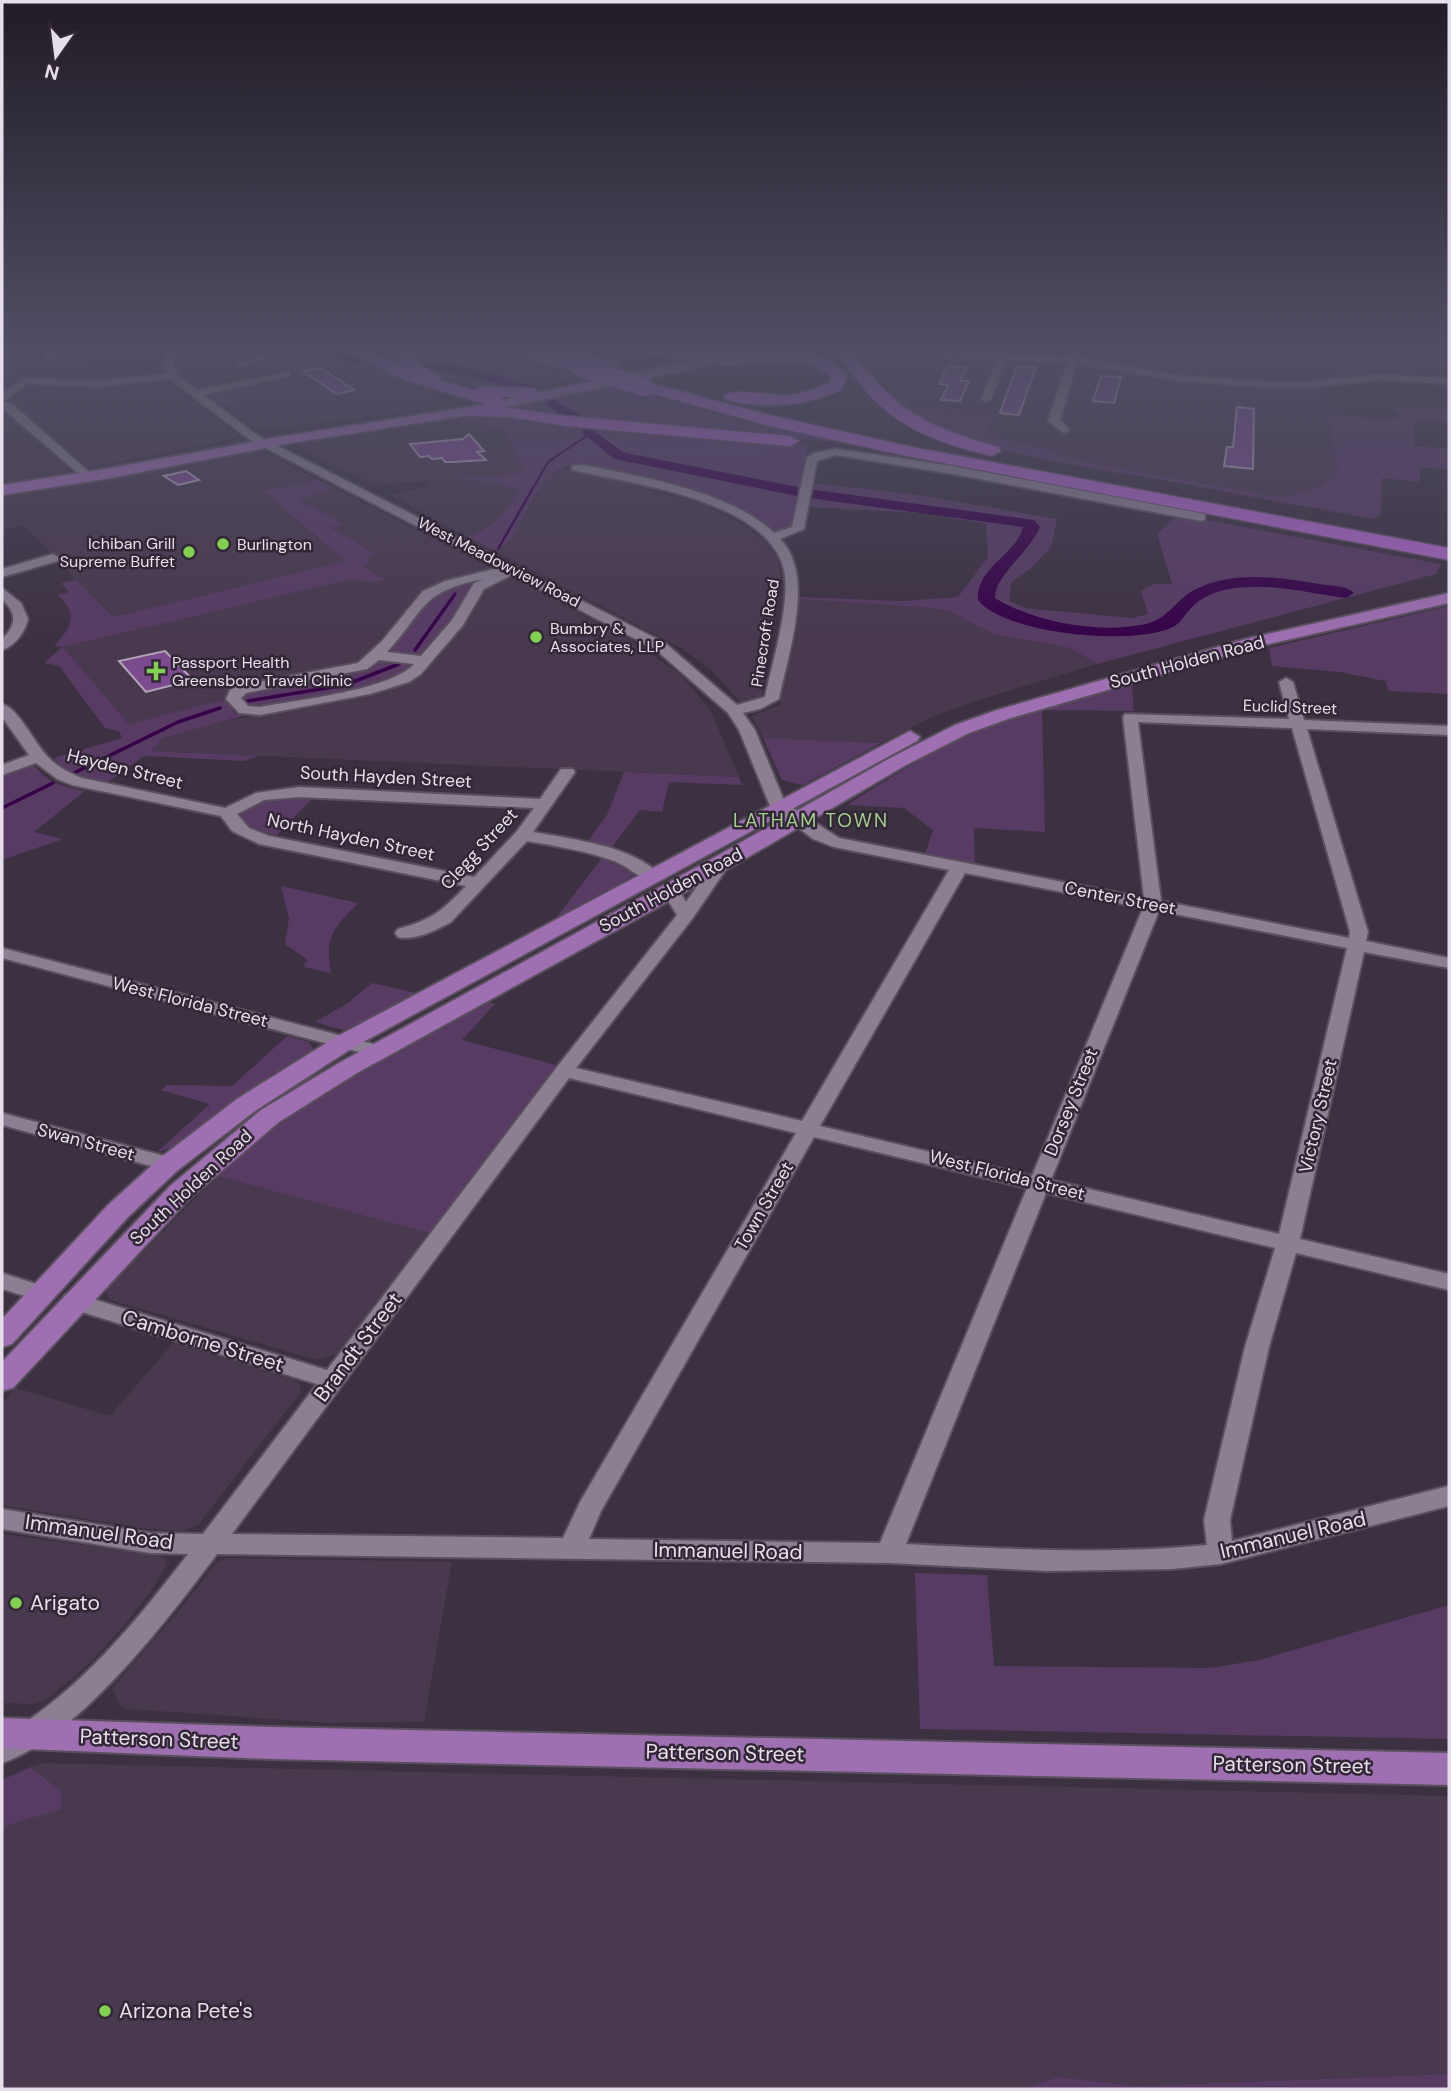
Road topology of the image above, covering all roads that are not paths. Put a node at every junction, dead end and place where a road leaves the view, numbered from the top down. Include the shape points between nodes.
1 (52, 447) edge
2 (233, 447) edge
3 (270, 447) edge
4 (841, 447) edge
5 (898, 447) edge
6 (934, 447) edge
7 (977, 447) edge
8 (576, 468) dead end
9 (85, 475) junction
10 (1088, 480) junction
11 (2, 490) edge
12 (1201, 517) dead end
13 (772, 537) junction
14 (1449, 544) edge
15 (1449, 554) edge
16 (53, 558) dead end
17 (513, 570) junction
18 (2, 573) edge
19 (1449, 586) edge
20 (2, 592) edge
21 (1449, 598) edge
22 (2, 646) edge
23 (376, 655) junction
24 (424, 661) junction
25 (1286, 682) dead end
26 (2, 708) edge
27 (734, 709) junction
28 (1130, 717) joint
29 (1300, 725) junction
30 (1449, 730) edge
31 (38, 757) junction
32 (2, 770) edge
33 (568, 772) dead end
34 (547, 804) junction
35 (778, 806) junction
36 (228, 813) junction
37 (796, 820) junction
38 (523, 835) junction
39 (723, 862) junction
40 (960, 866) junction
41 (477, 883) junction
42 (662, 884) junction
43 (1153, 904) junction
44 (686, 915) junction
45 (404, 933) dead end
46 (1358, 945) junction
47 (2, 953) edge
48 (1449, 963) edge
49 (345, 1042) junction
50 (378, 1051) junction
51 (564, 1071) junction
52 (2, 1119) edge
53 (810, 1129) junction
54 (169, 1164) junction
55 (1038, 1183) junction
56 (1287, 1242) junction
57 (2, 1282) edge
58 (1449, 1282) edge
59 (41, 1293) junction
60 (74, 1301) junction
61 (2, 1337) edge
62 (2, 1380) edge
63 (332, 1380) junction
64 (1449, 1496) edge
65 (2, 1519) edge
66 (209, 1544) junction
67 (572, 1548) junction
68 (889, 1553) junction
69 (1221, 1554) junction
70 (12, 1740) edge
71 (1449, 1769) edge

1 - 9 street
2 - 9 main road
3 - 17 street, West Meadowview Road
4 - 10 highway
5 - 10 highway
6 - 10 highway
7 - 10 highway
8 - 13 street via 715,502
9 - 11 main road
10 - 14 highway
10 - 15 highway
12 - 13 street via 836,452 811,460 798,529
13 - 27 street, Pinecroft Road via 787,557 791,593 772,699
16 - 18 street
17 - 23 street via 492,572 429,594
17 - 24 street via 476,589 463,615
17 - 27 street, West Meadowview Road via 660,646
19 - 35 main road, South Holden Road via 1237,635 993,704 914,735
20 - 22 street via 13,601 21,620 18,631
21 - 37 main road, South Holden Road via 1252,643 1004,713 935,742
23 - 24 street
23 - 24 street via 362,666 250,687 237,691 233,699 240,708 254,711 370,690 404,679
25 - 29 street, Victory Street
26 - 31 street, Hayden Street
27 - 35 street, West Meadowview Road
28 - 29 street, Euclid Street
28 - 43 street, Dorsey Street
29 - 30 street, Euclid Street
29 - 46 street, Victory Street via 1359,932
31 - 32 street
31 - 36 street, Hayden Street via 60,775 78,782
33 - 34 street, Clegg Street
34 - 36 street, South Hayden Street via 299,792 251,798
34 - 38 street, Clegg Street
35 - 37 street, West Meadowview Road
35 - 42 main road, South Holden Road
36 - 41 street, North Hayden Street via 241,831 265,839
37 - 39 main road, South Holden Road
37 - 40 street, Center Street via 834,842
38 - 41 street, Clegg Street
38 - 42 street via 623,858
39 - 42 main road, South Holden Road
39 - 44 street, Brandt Street
40 - 43 street, Center Street
40 - 53 street, Town Street
41 - 45 street, Clegg Street via 445,918
42 - 44 street
42 - 49 main road, South Holden Road
42 - 50 main road, South Holden Road
43 - 46 street, Center Street
43 - 55 street, Dorsey Street
44 - 51 street, Brandt Street
46 - 48 street, Center Street
46 - 56 street, Victory Street
47 - 49 street, West Florida Street
49 - 50 street, West Florida Street
49 - 54 main road, South Holden Road via 246,1105
50 - 60 main road, South Holden Road via 286,1105 243,1137 180,1192
51 - 53 street, West Florida Street
51 - 63 street, Brandt Street
52 - 54 street, Swan Street
53 - 55 street, West Florida Street
53 - 67 street, Town Street via 589,1509
54 - 59 main road, South Holden Road
55 - 56 street, West Florida Street
55 - 68 street, Dorsey Street
56 - 58 street, West Florida Street
56 - 69 street, Victory Street via 1217,1520
57 - 59 street
59 - 61 main road, South Holden Road
60 - 62 main road, South Holden Road
60 - 63 street, Camborne Street
63 - 66 street, Brandt Street
64 - 69 street, Immanuel Road
65 - 66 street, Immanuel Road via 149,1543
66 - 67 street, Immanuel Road
66 - 70 street, Brandt Street via 170,1597 91,1686
67 - 68 street, Immanuel Road
68 - 69 street, Immanuel Road via 1047,1561
70 - 71 main road, Patterson Street

